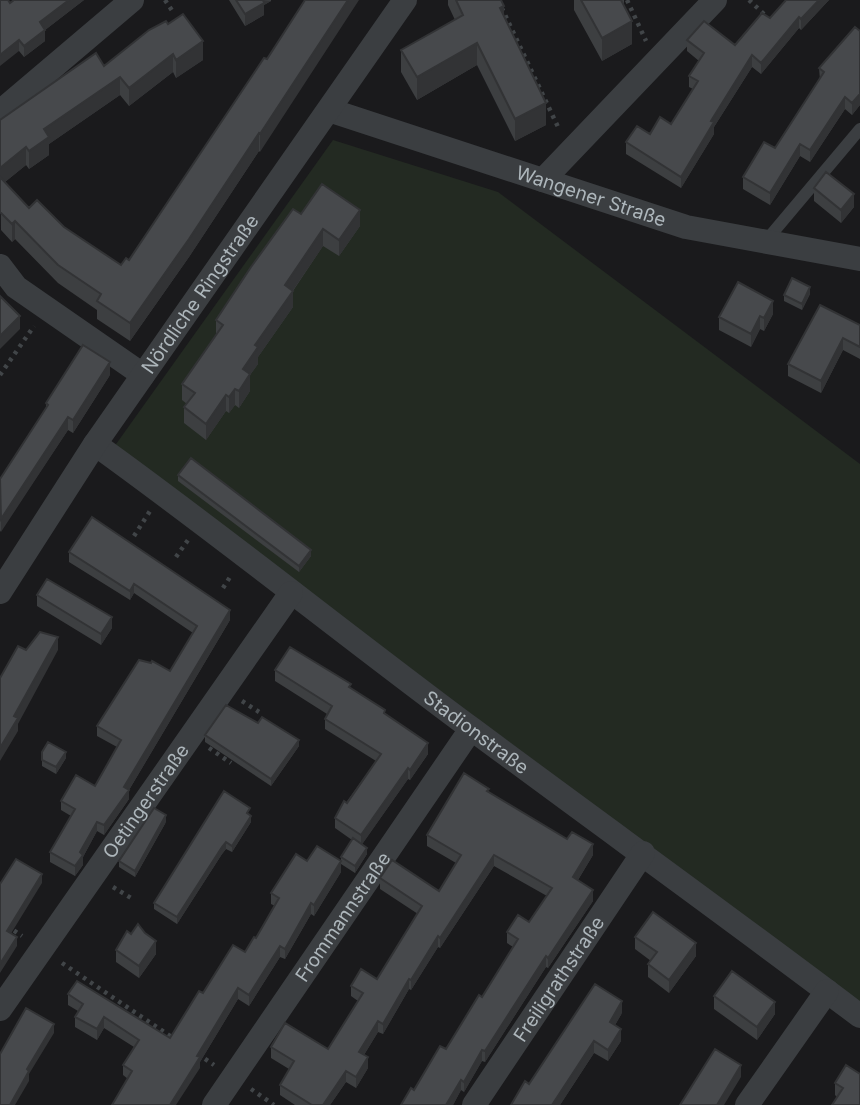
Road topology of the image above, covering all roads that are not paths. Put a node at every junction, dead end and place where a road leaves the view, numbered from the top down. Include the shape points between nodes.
1 (132, 0) edge
2 (405, 0) edge
3 (715, 0) edge
4 (329, 110) junction
5 (0, 112) edge
6 (860, 129) edge
7 (543, 180) junction
8 (765, 242) junction
9 (860, 258) edge
10 (0, 266) edge
11 (143, 375) junction
12 (95, 444) junction
13 (0, 592) edge
14 (291, 593) junction
15 (471, 729) junction
16 (643, 853) junction
17 (827, 991) junction
18 (0, 1009) edge
19 (860, 1016) edge
20 (214, 1105) edge
21 (474, 1105) edge
22 (747, 1105) edge

1 - 5 street
2 - 4 street, Nördliche Ringstraße
3 - 7 street
4 - 7 street, Wangener Straße
4 - 11 street, Nördliche Ringstraße
6 - 8 lane
7 - 8 street, Wangener Straße via 686,227
8 - 9 street, Wangener Straße
10 - 11 street via 16,287
11 - 12 street, Nördliche Ringstraße
12 - 13 street, Nördliche Ringstraße
12 - 14 street, Stadionstraße
14 - 15 street, Stadionstraße
14 - 18 street, Oetingerstraße
15 - 16 street, Stadionstraße
15 - 20 street, Frommannstraße
16 - 17 street, Stadionstraße
16 - 21 street, Freiligrathstraße
17 - 19 street, Stadionstraße
17 - 22 street

